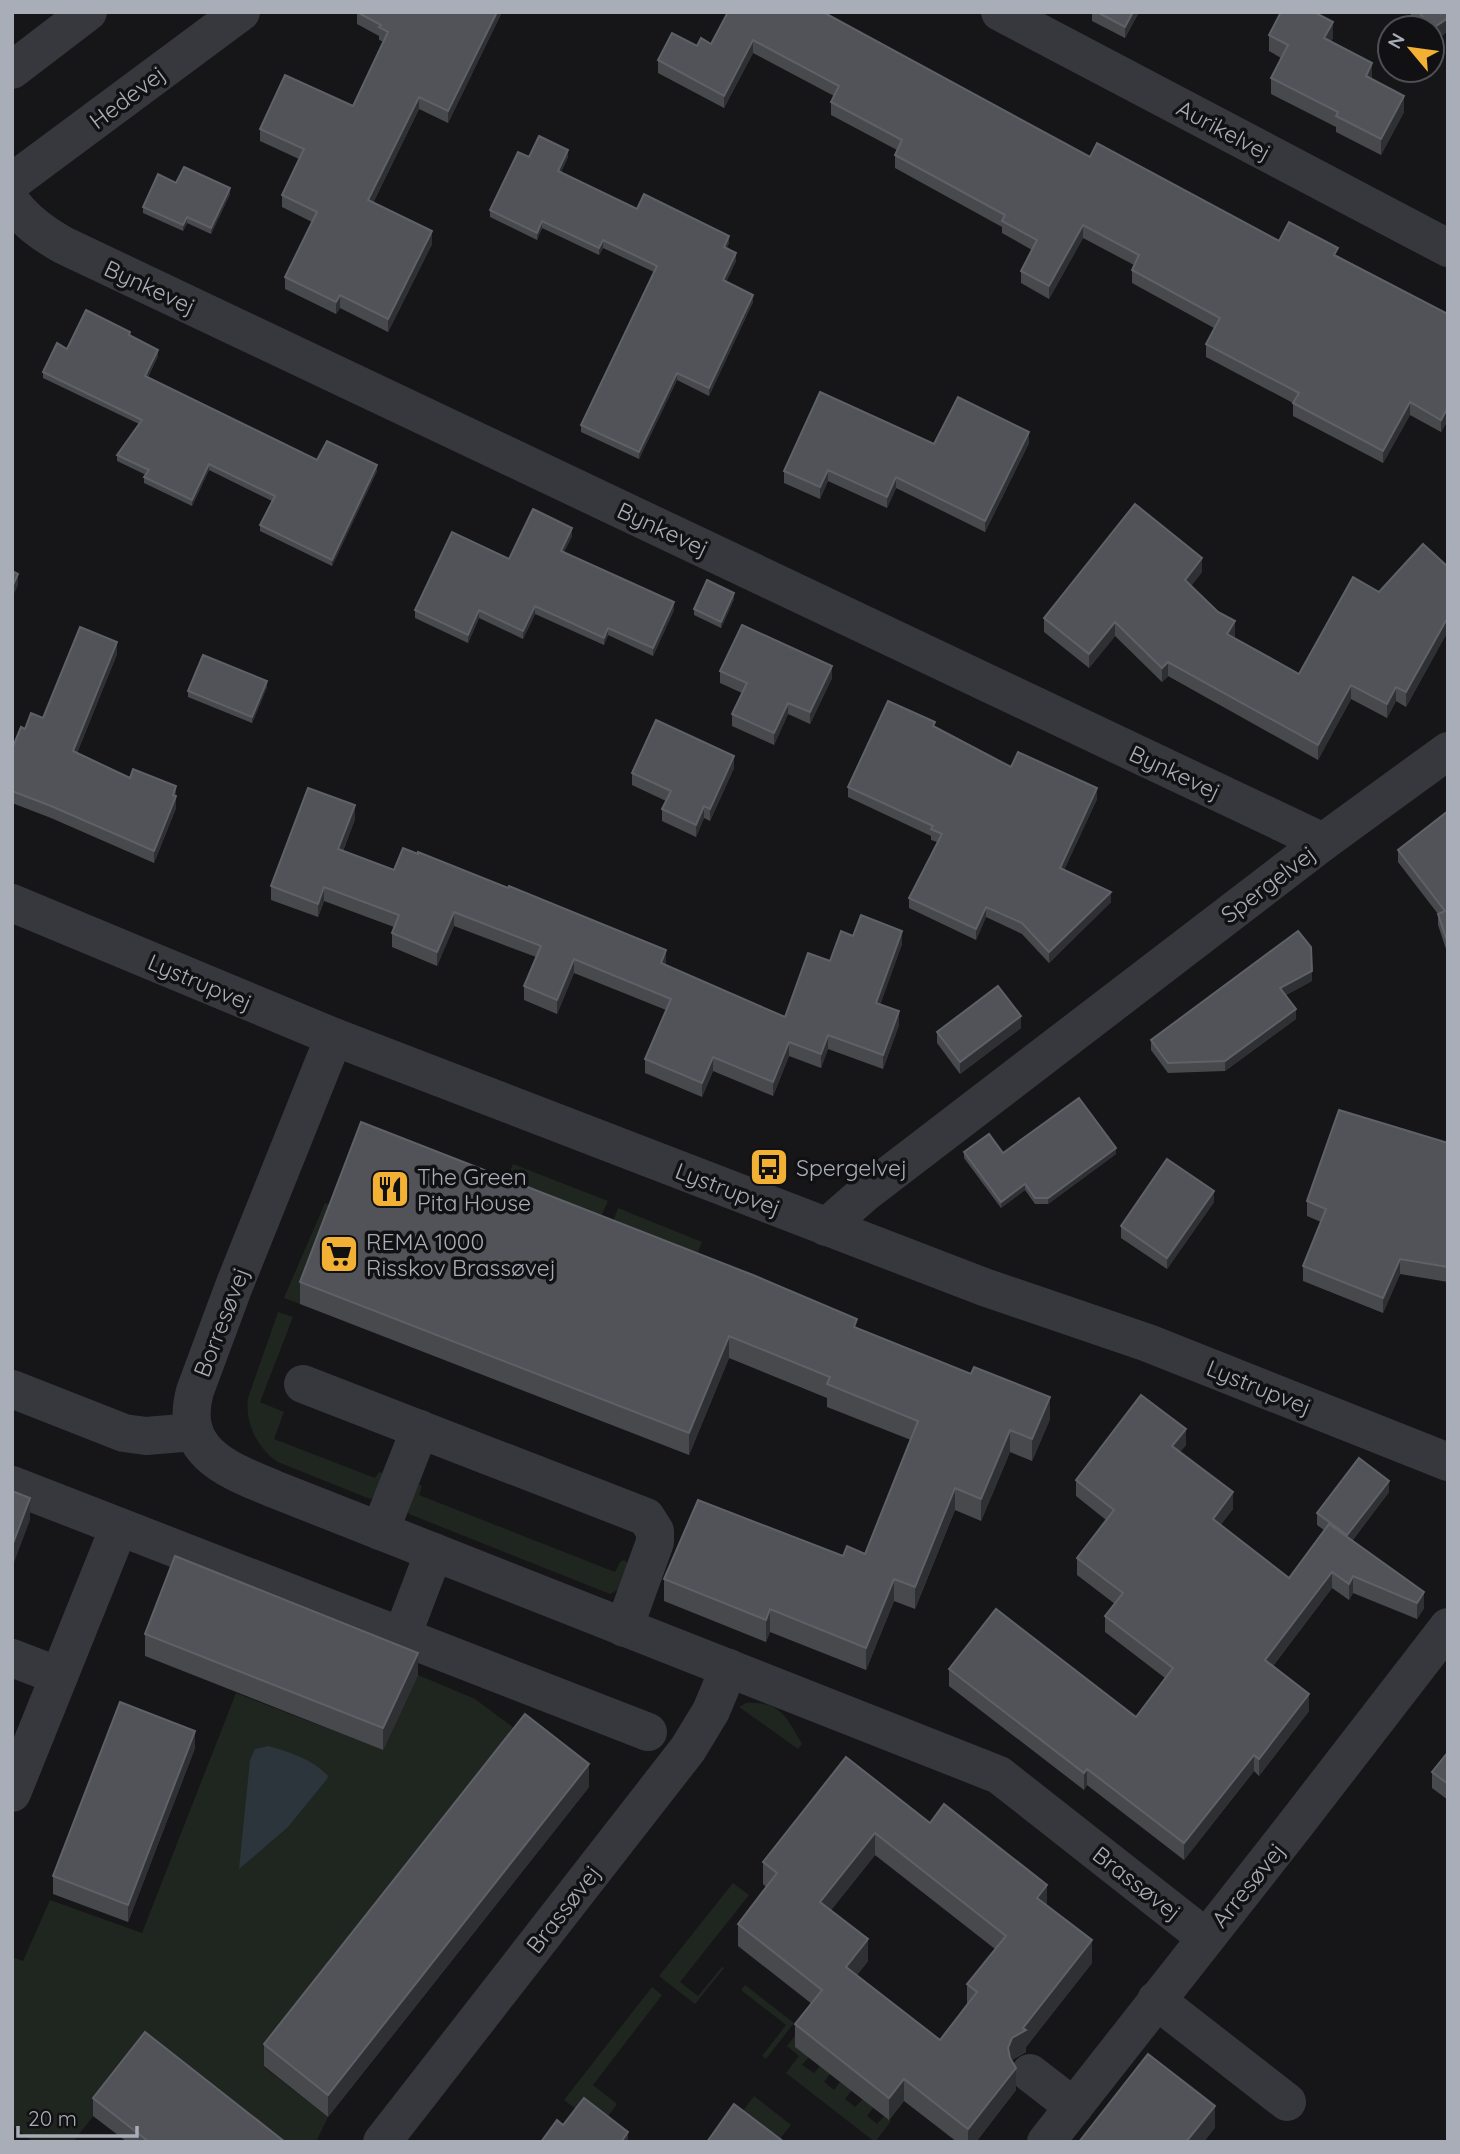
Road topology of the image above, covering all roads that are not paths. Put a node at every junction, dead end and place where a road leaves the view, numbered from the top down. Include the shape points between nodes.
1 (88, 12) edge
2 (242, 12) edge
3 (1000, 12) edge
4 (12, 70) edge
5 (12, 182) edge
6 (12, 203) edge
7 (1448, 248) edge
8 (1448, 751) edge
9 (1323, 842) junction
10 (12, 902) edge
11 (334, 1037) junction
12 (826, 1227) junction
13 (303, 1384) dead end
14 (12, 1389) edge
15 (420, 1429) junction
16 (194, 1432) junction
17 (1448, 1462) edge
18 (12, 1485) edge
19 (119, 1527) junction
20 (380, 1531) junction
21 (434, 1552) junction
22 (1448, 1627) edge
23 (624, 1628) junction
24 (401, 1636) junction
25 (12, 1658) edge
26 (729, 1668) junction
27 (59, 1676) junction
28 (648, 1732) dead end
29 (12, 1793) edge
30 (1205, 1937) junction
31 (1156, 2000) junction
32 (1030, 2073) dead end
33 (1287, 2102) dead end
34 (1074, 2107) junction
35 (382, 2142) edge
36 (1046, 2142) edge

1 - 4 street
2 - 5 street, Hedevej
3 - 7 street, Aurikelvej
6 - 9 street, Bynkevej via 43,234 63,245
8 - 9 street, Spergelvej
9 - 12 street, Spergelvej
10 - 11 street, Lystrupvej
11 - 12 street, Lystrupvej
11 - 16 street, Borresøvej via 199,1378 192,1402
12 - 17 street, Lystrupvej via 1149,1343
13 - 15 street
14 - 16 street via 134,1435
15 - 20 street
15 - 23 street via 649,1521 656,1531 655,1542
16 - 20 street, Brassøvej via 210,1455 237,1473
18 - 19 street
19 - 24 street
19 - 27 street
20 - 21 street, Brassøvej
21 - 23 street, Brassøvej
21 - 24 street
22 - 30 street, Arresøvej
23 - 26 street, Brassøvej
24 - 28 street
25 - 27 street
26 - 30 street, Brassøvej via 999,1775
26 - 35 street, Brassøvej via 688,1749
27 - 29 street
30 - 31 street, Arresøvej
31 - 33 street
31 - 34 street, Arresøvej
32 - 34 street
34 - 36 street, Arresøvej

